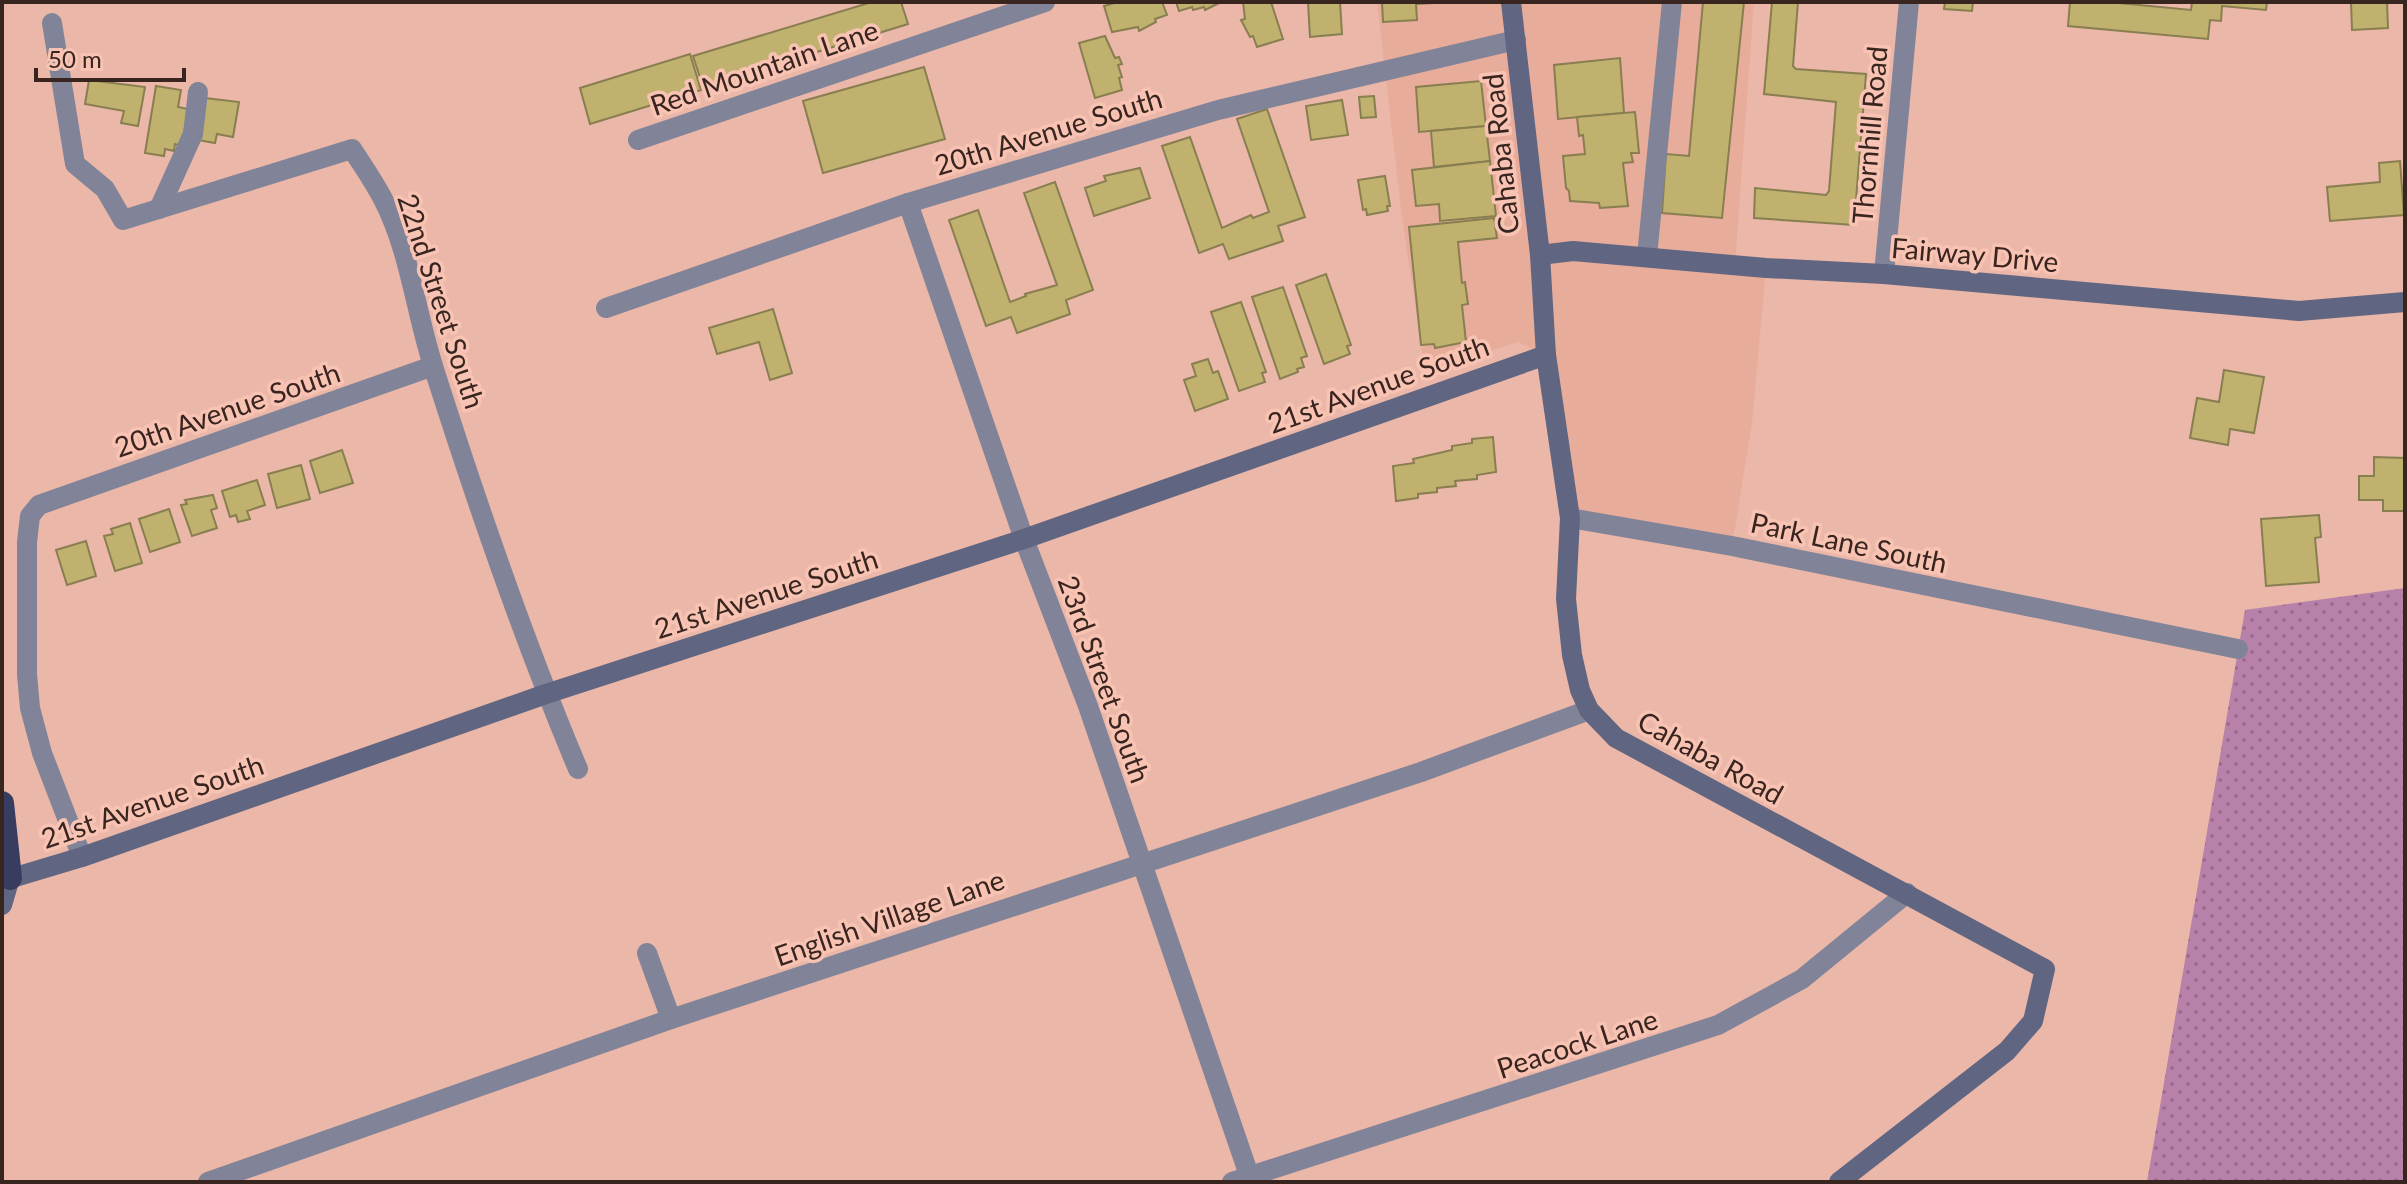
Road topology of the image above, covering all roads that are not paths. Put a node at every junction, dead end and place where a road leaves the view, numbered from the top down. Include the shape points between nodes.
1 (1045, 2) edge
2 (1511, 2) edge
3 (1672, 2) edge
4 (1909, 2) edge
5 (52, 23) dead end
6 (1516, 40) junction
7 (198, 92) dead end
8 (638, 140) dead end
9 (908, 203) junction
10 (159, 209) junction
11 (1540, 255) junction
12 (1647, 256) junction
13 (1884, 274) junction
14 (2405, 302) edge
15 (606, 308) dead end
16 (1546, 355) junction
17 (433, 366) junction
18 (1570, 518) junction
19 (1024, 539) junction
20 (2238, 649) dead end
21 (546, 694) junction
22 (1589, 710) junction
23 (578, 769) dead end
24 (2, 803) edge
25 (82, 857) junction
26 (1141, 862) junction
27 (6, 879) edge
28 (1907, 893) junction
29 (2, 905) edge
30 (647, 953) dead end
31 (671, 1019) junction
32 (1240, 1179) edge
33 (208, 1182) edge
34 (1839, 1182) edge

1 - 8 street, Red Mountain Lane
2 - 6 street, Cahaba Road
3 - 12 street
4 - 13 street, Thornhill Road
5 - 10 street, 22nd Street South via 75,164 105,189 123,220
6 - 9 street, 20th Avenue South via 1218,110
6 - 11 street, Cahaba Road
7 - 10 street via 193,134
9 - 15 street, 20th Avenue South
9 - 19 street, 23rd Street South
10 - 17 street, 22nd Street South via 352,149 385,202
11 - 12 street, Fairway Drive via 1573,251
11 - 16 street, Cahaba Road
12 - 13 street, Fairway Drive
13 - 14 street, Fairway Drive via 2299,311
16 - 18 street, Cahaba Road
16 - 19 street, 21st Avenue South
17 - 21 street, 22nd Street South
17 - 25 street, 20th Avenue South via 39,505 30,516 30,708
18 - 20 street, Park Lane South
18 - 22 street, Cahaba Road via 1566,599 1572,655
19 - 21 street, 21st Avenue South
19 - 26 street, 23rd Street South
21 - 23 street, 22nd Street South
21 - 25 street, 21st Avenue South
22 - 26 street, English Village Lane via 1421,772
22 - 28 street, Cahaba Road via 1616,738
24 - 27 highway
25 - 27 street, 21st Avenue South
26 - 31 street, English Village Lane
26 - 32 street, 23rd Street South
27 - 29 street
28 - 32 street, Peacock Lane via 1802,979 1718,1025
28 - 34 street, Cahaba Road via 2045,969 2033,1021 2007,1051
30 - 31 street
31 - 33 street, English Village Lane

